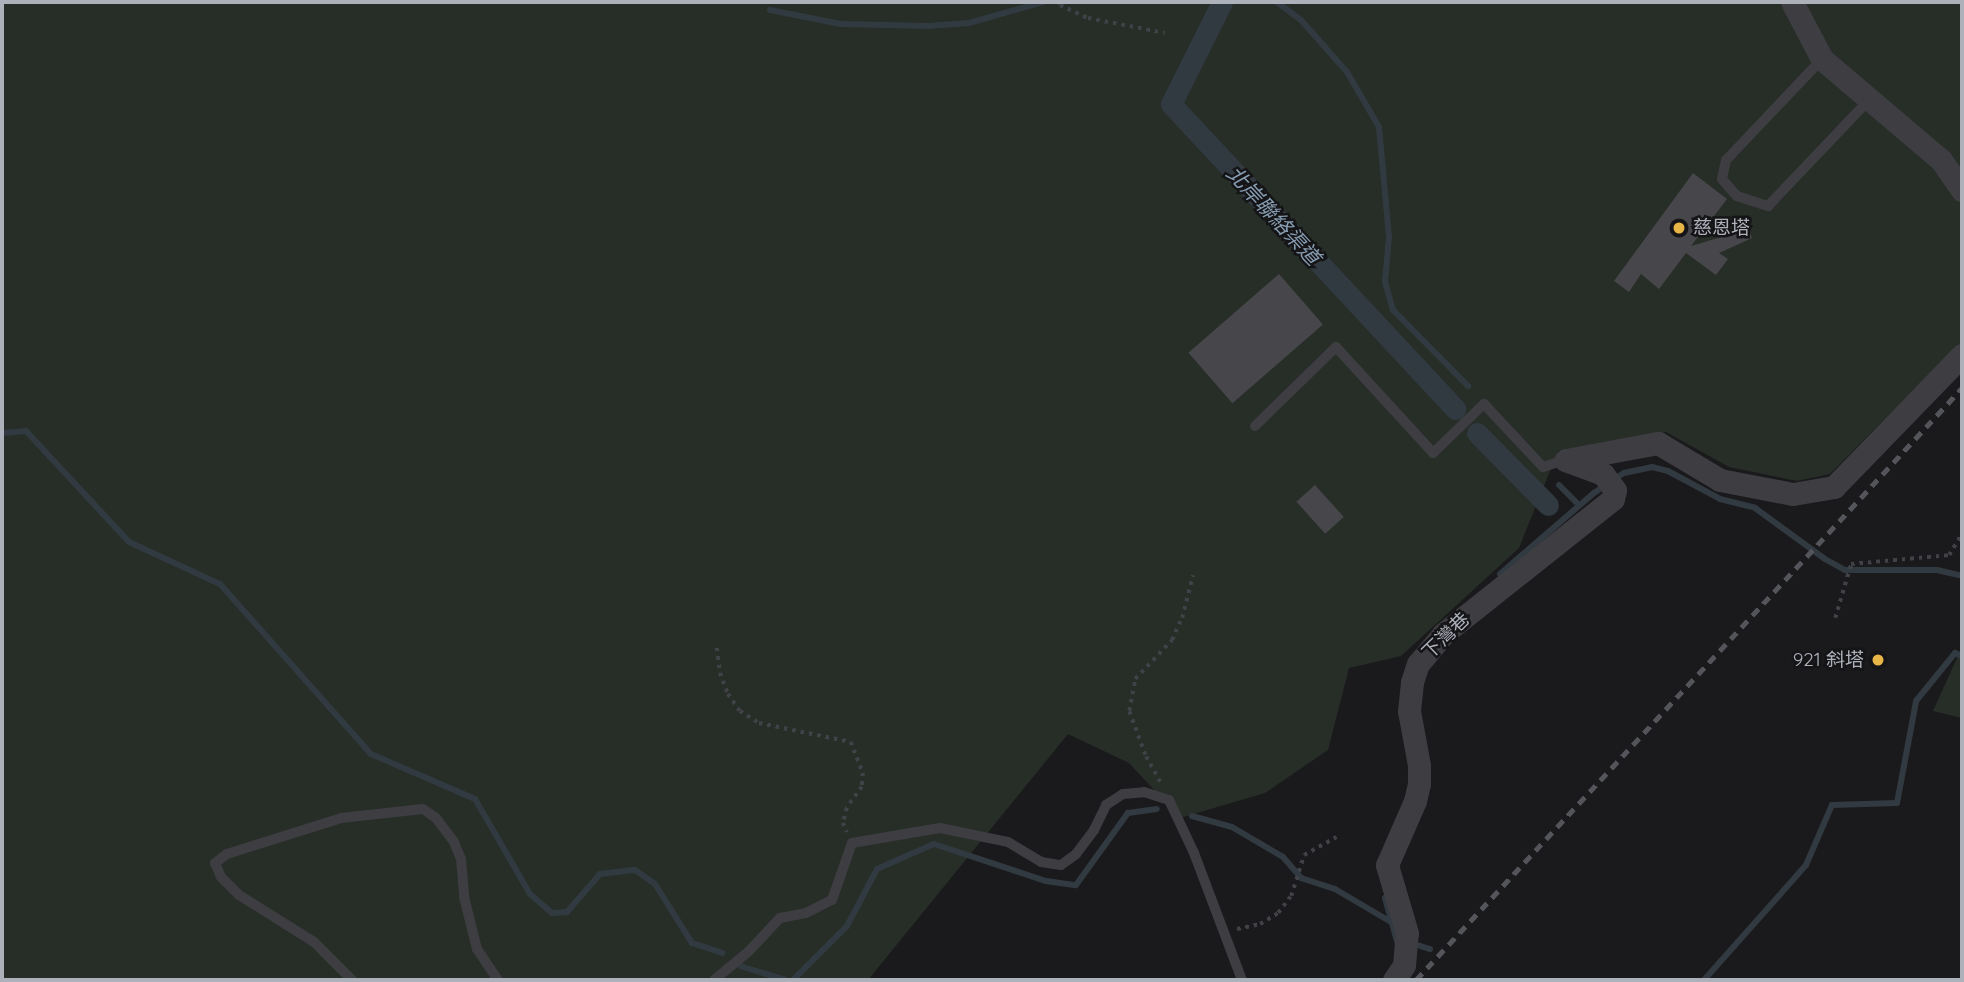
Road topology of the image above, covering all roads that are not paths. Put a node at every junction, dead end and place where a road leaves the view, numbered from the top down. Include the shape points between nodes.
1 (1792, 2) edge
2 (1822, 58) junction
3 (1870, 100) junction
4 (1962, 190) edge
5 (1962, 355) edge
6 (1255, 426) dead end
7 (1565, 460) junction
8 (352, 980) edge
9 (498, 980) edge
10 (714, 980) edge
11 (1242, 980) edge
12 (1394, 980) edge

1 - 2 street
2 - 3 street
2 - 3 lane via 1726,160 1722,179 1737,196 1768,206
3 - 4 street via 1941,160
5 - 7 street via 1834,487 1793,494 1720,480 1658,443
6 - 7 lane via 1336,347 1433,453 1484,404 1543,467
7 - 12 street, 下灣巷 via 1609,482 1613,499 1443,634 1418,663 1409,697 1419,784 1387,865 1407,942 1404,965
8 - 9 lane via 314,942 239,895 221,877 215,863 227,854 341,818 423,809 454,842 477,950
10 - 11 lane via 780,918 806,913 832,900 852,843 940,828 1008,842 1041,862 1061,865 1076,854 1106,805 1123,794 1144,792 1169,800

